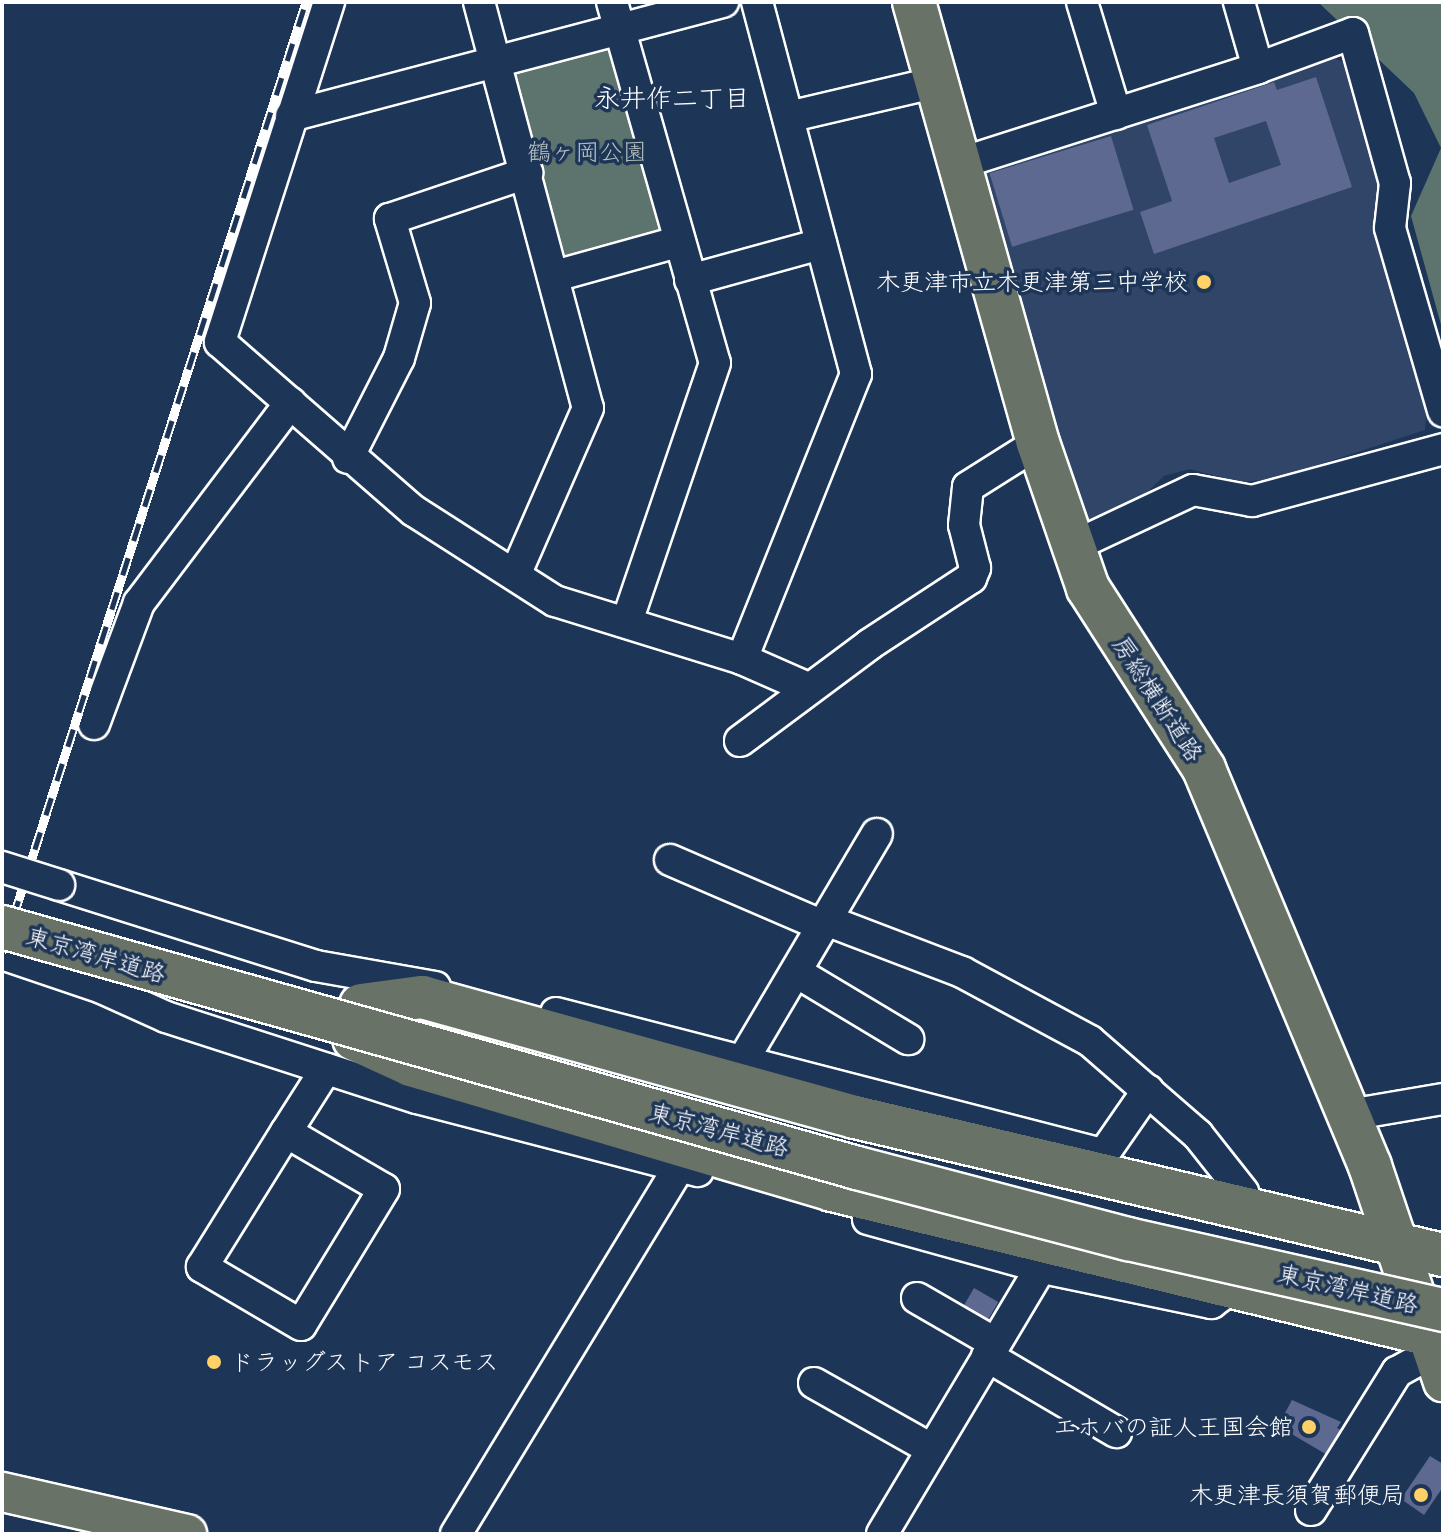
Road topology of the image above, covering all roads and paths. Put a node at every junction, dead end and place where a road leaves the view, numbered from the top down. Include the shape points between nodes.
1 (329, 2) edge
2 (479, 2) edge
3 (723, 2) edge
4 (757, 2) edge
5 (914, 2) edge
6 (1082, 2) edge
7 (1239, 2) edge
8 (616, 16) edge
9 (496, 62) junction
10 (1258, 68) junction
11 (937, 82) junction
12 (1116, 114) junction
13 (291, 116) junction
14 (788, 117) junction
15 (961, 163) junction
16 (527, 173) junction
17 (678, 242) junction
18 (821, 244) junction
19 (555, 276) junction
20 (690, 280) junction
21 (290, 403) junction
22 (1443, 411) edge
23 (1038, 443) junction
24 (1443, 449) edge
25 (348, 458) junction
26 (1076, 545) junction
27 (515, 575) junction
28 (627, 622) junction
29 (742, 659) junction
30 (808, 688) junction
31 (94, 724) dead end
32 (740, 741) dead end
33 (877, 834) dead end
34 (670, 860) dead end
35 (2, 867) edge
36 (2, 901) edge
37 (824, 923) junction
38 (2, 927) edge
39 (2, 954) edge
40 (796, 972) junction
41 (361, 1005) junction
42 (308, 1017) junction
43 (908, 1039) dead end
44 (742, 1062) junction
45 (326, 1069) junction
46 (1148, 1090) junction
47 (1443, 1099) edge
48 (1349, 1115) junction
49 (286, 1132) junction
50 (1103, 1155) junction
51 (680, 1166) junction
52 (1249, 1202) junction
53 (1400, 1247) junction
54 (1443, 1255) edge
55 (1041, 1267) junction
56 (1443, 1282) edge
57 (1232, 1288) junction
58 (917, 1298) dead end
59 (1438, 1343) edge
60 (991, 1350) junction
61 (814, 1383) dead end
62 (1116, 1432) dead end
63 (931, 1449) junction
64 (3, 1500) edge
65 (1311, 1510) dead end
66 (187, 1534) edge
67 (456, 1534) edge
68 (882, 1534) edge

1 - 13 street
2 - 9 street
3 - 8 street
4 - 14 street
5 - 11 highway, 房総横断道路
6 - 12 street
7 - 10 street
8 - 9 street
8 - 17 street
9 - 13 street
9 - 16 street
10 - 12 street
10 - 22 street via 1353,33 1395,183 1390,228
11 - 14 street
11 - 15 highway, 房総横断道路
12 - 15 street
13 - 21 street via 220,342
14 - 18 street
15 - 23 highway, 房総横断道路
16 - 19 street
16 - 25 street via 390,219 415,303 399,358
17 - 19 street
17 - 20 street
18 - 20 street
18 - 29 street via 856,374
19 - 27 street via 588,408
20 - 28 street via 715,363
21 - 25 street
21 - 31 street via 139,603
23 - 26 highway, 房総横断道路
23 - 30 street via 968,487 964,525 975,568 971,578
24 - 26 street via 1252,501 1193,490
25 - 27 street via 414,511
26 - 48 highway, 房総横断道路 via 1088,588 1204,769
27 - 28 street via 555,601
28 - 29 street
29 - 30 street
30 - 32 street
33 - 37 street
34 - 37 street
35 - 44 street, bridge via 316,966 497,997
36 - 41 highway, 東京湾岸道路
37 - 40 street
37 - 46 street via 1002,991 1090,1041
38 - 42 highway, 東京湾岸道路, bridge
39 - 45 street via 166,1017
40 - 43 street
40 - 44 street
41 - 52 highway via 422,997 855,1117
41 - 56 highway, 東京湾岸道路 via 525,1056 1056,1195
42 - 57 highway via 411,1065 540,1106 832,1190
42 - 59 highway, 東京湾岸道路, bridge via 1113,1235
44 - 50 street
45 - 49 street
45 - 51 street
46 - 50 street
46 - 52 street via 1198,1135
47 - 48 street
48 - 53 highway, 房総横断道路
49 - 49 street via 202,1267 301,1325 384,1189
50 - 52 street
51 - 55 street
51 - 67 street
52 - 53 highway
53 - 54 highway
53 - 59 highway, 房総横断道路
55 - 57 street via 1211,1303
55 - 60 street
57 - 59 highway
58 - 60 street
59 - 65 street via 1397,1372
60 - 62 street
60 - 63 street
61 - 63 street
63 - 68 street
64 - 66 main road

